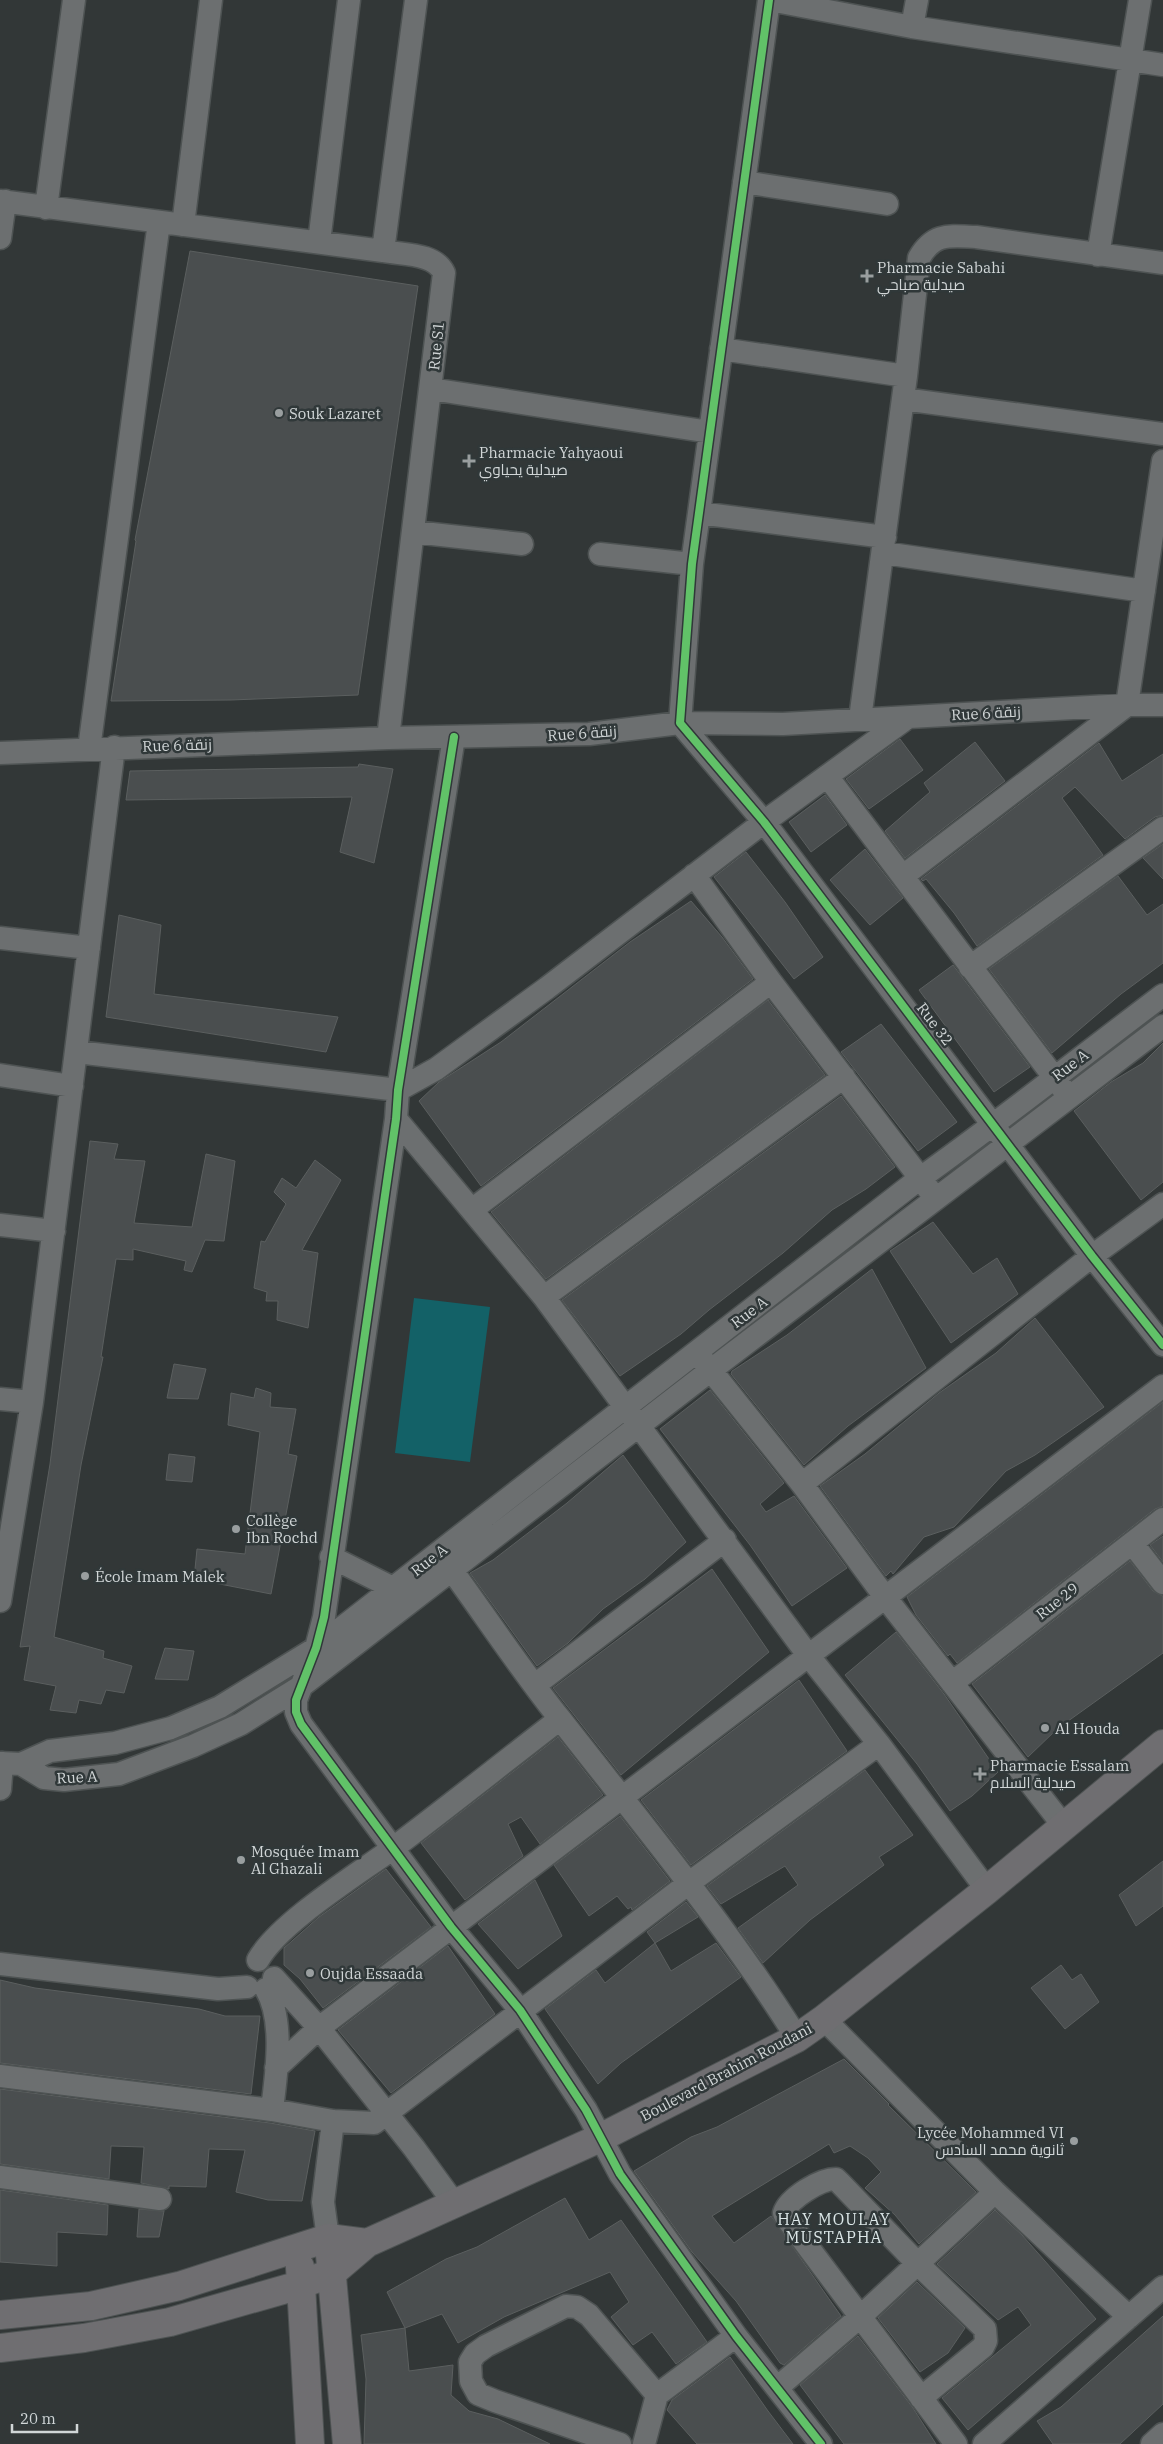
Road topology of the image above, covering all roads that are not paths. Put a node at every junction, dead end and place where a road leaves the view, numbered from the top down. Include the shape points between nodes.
1 (74, 0) edge
2 (211, 0) edge
3 (349, 0) edge
4 (416, 0) edge
5 (769, 0) edge
6 (917, 0) edge
7 (1140, 0) edge
8 (912, 27) junction
9 (1130, 61) junction
10 (1163, 65) edge
11 (744, 182) junction
12 (3, 201) edge
13 (886, 204) dead end
14 (46, 208) junction
15 (159, 222) junction
16 (183, 225) junction
17 (0, 238) edge
18 (319, 242) junction
19 (383, 251) junction
20 (1098, 255) junction
21 (1163, 263) edge
22 (721, 349) junction
23 (906, 376) junction
24 (431, 389) junction
25 (903, 399) junction
26 (710, 432) junction
27 (1163, 434) edge
28 (1163, 461) edge
29 (699, 513) junction
30 (414, 532) junction
31 (522, 544) dead end
32 (885, 545) junction
33 (600, 554) dead end
34 (692, 564) junction
35 (1144, 591) junction
36 (1127, 705) junction
37 (1163, 705) edge
38 (907, 718) junction
39 (860, 719) junction
40 (680, 723) junction
41 (454, 737) junction
42 (388, 738) junction
43 (114, 747) junction
44 (89, 749) junction
45 (0, 753) edge
46 (827, 776) junction
47 (764, 822) junction
48 (1163, 828) edge
49 (694, 875) junction
50 (903, 876) junction
51 (0, 938) edge
52 (89, 948) junction
53 (970, 967) junction
54 (771, 982) junction
55 (1163, 995) edge
56 (1163, 1026) edge
57 (76, 1052) junction
58 (0, 1076) edge
59 (844, 1077) junction
60 (1054, 1077) junction
61 (72, 1086) junction
62 (398, 1090) junction
63 (1068, 1097) junction
64 (396, 1119) junction
65 (994, 1125) junction
66 (1009, 1144) junction
67 (919, 1179) junction
68 (936, 1198) junction
69 (1163, 1204) edge
70 (472, 1209) junction
71 (0, 1225) edge
72 (54, 1231) junction
73 (1092, 1256) junction
74 (544, 1297) junction
75 (1163, 1345) edge
76 (696, 1351) junction
77 (711, 1370) junction
78 (1163, 1386) edge
79 (0, 1399) edge
80 (32, 1402) junction
81 (632, 1418) junction
82 (802, 1484) junction
83 (1163, 1520) edge
84 (725, 1540) junction
85 (1132, 1543) junction
86 (438, 1552) junction
87 (332, 1557) junction
88 (452, 1571) junction
89 (1163, 1583) edge
90 (393, 1588) junction
91 (884, 1597) junction
92 (0, 1601) edge
93 (316, 1648) junction
94 (808, 1655) junction
95 (952, 1683) junction
96 (535, 1685) junction
97 (300, 1687) junction
98 (560, 1719) junction
99 (879, 1744) junction
100 (1163, 1744) edge
101 (8, 1763) edge
102 (0, 1789) edge
103 (624, 1797) junction
104 (1063, 1825) junction
105 (393, 1848) junction
106 (689, 1882) junction
107 (987, 1890) junction
108 (451, 1926) junction
109 (0, 1964) edge
110 (263, 1985) junction
111 (520, 2010) junction
112 (824, 2020) junction
113 (319, 2028) junction
114 (797, 2038) junction
115 (276, 2068) junction
116 (0, 2076) edge
117 (272, 2110) junction
118 (387, 2115) junction
119 (333, 2121) junction
120 (600, 2138) junction
121 (0, 2177) edge
122 (995, 2192) junction
123 (160, 2199) dead end
124 (454, 2203) junction
125 (328, 2238) junction
126 (367, 2243) junction
127 (300, 2248) junction
128 (918, 2264) junction
129 (333, 2272) junction
130 (300, 2285) junction
131 (1163, 2287) edge
132 (0, 2315) edge
133 (860, 2317) junction
134 (1130, 2317) junction
135 (736, 2336) junction
136 (0, 2348) edge
137 (778, 2387) junction
138 (657, 2396) junction
139 (921, 2398) junction
140 (1163, 2434) edge
141 (310, 2444) edge
142 (347, 2444) edge
143 (620, 2444) edge
144 (644, 2444) edge
145 (821, 2444) edge
146 (956, 2444) edge
147 (984, 2444) edge
148 (1152, 2444) edge

1 - 14 street
2 - 16 street
3 - 18 street
4 - 19 street
5 - 8 street
5 - 11 street
6 - 8 street
7 - 9 street
8 - 9 street
9 - 10 street
9 - 20 street
11 - 13 street
11 - 22 street
12 - 14 street, Rue S1
12 - 17 street
14 - 15 street, Rue S1
15 - 16 street, Rue S1
15 - 44 street
16 - 18 street, Rue S1
18 - 19 street, Rue S1
19 - 24 street, Rue S1 via 432,259 440,264 444,273
20 - 21 street
20 - 23 street via 976,238 947,236 935,239 925,246 919,258
22 - 23 street
22 - 26 street
23 - 25 street
24 - 26 street
24 - 30 street, Rue S1
25 - 27 street
25 - 32 street
26 - 29 street
28 - 35 street
29 - 32 street
29 - 34 street
30 - 31 street
30 - 42 street, Rue S1
32 - 35 street
32 - 39 street
33 - 34 street
34 - 40 street
35 - 36 street
36 - 37 street, Rue 6 زنقة
36 - 38 street, Rue 6 زنقة
36 - 50 street
38 - 39 street, Rue 6 زنقة
38 - 46 street
39 - 40 street, Rue 6 زنقة via 783,724
40 - 41 street, Rue 6 زنقة via 589,734
40 - 47 street, Rue 32
41 - 42 street, Rue 6 زنقة
41 - 62 street
42 - 43 street, Rue 6 زنقة
43 - 44 street, Rue 6 زنقة
43 - 52 street
44 - 45 street, Rue 6 زنقة
46 - 47 street
46 - 50 street
47 - 49 street
47 - 65 street, Rue 32
48 - 53 street
49 - 54 street
49 - 62 street via 531,1000 436,1069
50 - 53 street
51 - 52 street
52 - 57 street
53 - 60 street
54 - 59 street
54 - 70 street
55 - 60 street, Rue A
56 - 63 street, Rue A
57 - 61 street
57 - 62 street
58 - 61 street
59 - 67 street
59 - 74 street
60 - 63 street
60 - 65 street, Rue A
61 - 72 street
62 - 64 street
63 - 66 street, Rue A
64 - 70 street
64 - 87 street
65 - 66 street, Rue 32
65 - 67 street, Rue A
66 - 68 street, Rue A
66 - 73 street, Rue 32
67 - 68 street
67 - 76 street, Rue A
68 - 77 street, Rue A
69 - 73 street
70 - 74 street
71 - 72 street
72 - 80 street
73 - 75 street, Rue 32
73 - 82 street
74 - 81 street
76 - 77 street
76 - 81 street, Rue A
77 - 81 street, Rue A
77 - 82 street
78 - 91 street
79 - 80 street
80 - 92 street
81 - 84 street
81 - 86 street, Rue A
81 - 88 street, Rue A
82 - 91 street
83 - 85 street, Rue 29
84 - 94 street
84 - 96 street
85 - 89 street
85 - 95 street, Rue 29
86 - 88 street
86 - 90 street, Rue A
87 - 90 street
87 - 93 street via 324,1617
88 - 96 street
88 - 97 street, Rue A
90 - 93 street, Rue A
91 - 94 street
91 - 95 street
93 - 97 street
93 - 101 street, Rue A via 193,1720 115,1743 50,1751
94 - 99 street
94 - 103 street
95 - 104 street
96 - 98 street
97 - 101 street, Rue A via 233,1727 184,1750 119,1774 64,1780 44,1778
97 - 105 street via 296,1712 301,1724
98 - 103 street
98 - 105 street
99 - 106 street
99 - 107 street
100 - 104 main road, Boulevard Brahim Roudani
101 - 102 street
103 - 106 street
103 - 108 street
104 - 107 main road, Boulevard Brahim Roudani
105 - 108 street
105 - 110 street via 269,1942 258,1960 270,1965
106 - 111 street
106 - 114 street via 758,1976
107 - 112 main road, Boulevard Brahim Roudani
108 - 111 street
108 - 113 street
109 - 110 street via 218,1989
110 - 113 street
110 - 115 street via 274,2008
111 - 118 street
111 - 120 street via 578,2097
112 - 114 main road, Boulevard Brahim Roudani
112 - 122 street
113 - 115 street
113 - 118 street
114 - 120 main road, Boulevard Brahim Roudani
115 - 117 street
116 - 117 street
117 - 119 street
118 - 119 street via 374,2123
118 - 124 street
119 - 125 street via 322,2202
120 - 124 main road, Boulevard Brahim Roudani
120 - 135 street via 620,2174
121 - 123 street
122 - 128 street
122 - 134 street
124 - 126 main road, Boulevard Brahim Roudani
125 - 126 main road
125 - 127 main road
125 - 129 main road
126 - 129 main road, Boulevard Brahim Roudani
127 - 130 main road
127 - 132 main road via 179,2286 91,2306
128 - 133 street
128 - 133 street via 836,2179 822,2182 792,2200 784,2213 787,2219
128 - 139 street via 985,2328 986,2341 983,2347
129 - 130 main road, Boulevard Brahim Roudani
129 - 142 main road
130 - 136 main road, Boulevard Brahim Roudani via 170,2322 84,2338
130 - 141 main road
131 - 134 street
133 - 137 street
133 - 139 street
134 - 147 street
135 - 137 street
135 - 138 street
137 - 145 street
138 - 143 street via 589,2315 566,2306 486,2346 470,2362 471,2381 478,2394
138 - 144 street
139 - 146 street
140 - 148 street

